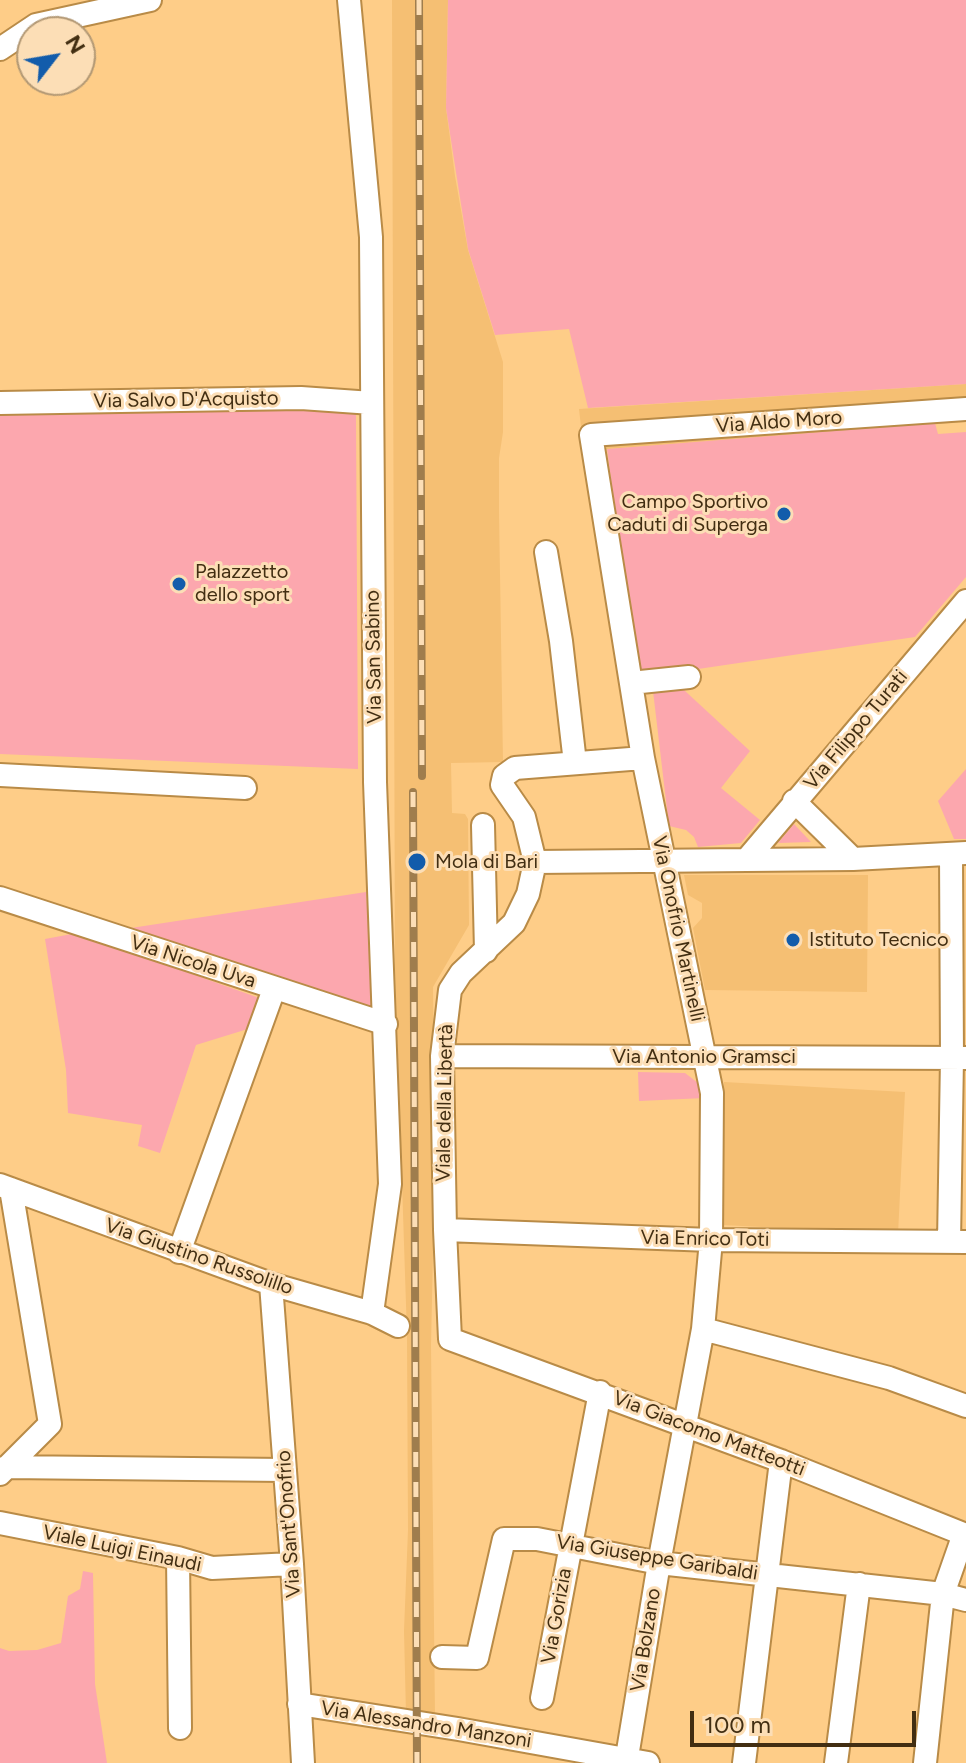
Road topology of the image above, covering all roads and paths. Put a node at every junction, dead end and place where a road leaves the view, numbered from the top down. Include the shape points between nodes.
1 (150, 0) edge
2 (349, 0) edge
3 (0, 49) edge
4 (0, 403) edge
5 (372, 403) junction
6 (966, 409) edge
7 (591, 435) joint
8 (546, 552) dead end
9 (966, 601) edge
10 (689, 677) dead end
11 (631, 683) junction
12 (643, 758) junction
13 (575, 763) junction
14 (0, 775) edge
15 (245, 788) dead end
16 (794, 801) junction
17 (483, 825) dead end
18 (959, 854) edge
19 (747, 859) junction
20 (853, 859) junction
21 (535, 862) junction
22 (664, 862) junction
23 (0, 898) edge
24 (486, 951) junction
25 (274, 989) junction
26 (386, 1024) junction
27 (442, 1056) junction
28 (705, 1058) junction
29 (959, 1058) edge
30 (6, 1187) edge
31 (445, 1230) junction
32 (711, 1240) junction
33 (957, 1242) edge
34 (179, 1252) junction
35 (271, 1284) junction
36 (372, 1313) junction
37 (398, 1326) dead end
38 (703, 1329) junction
39 (450, 1339) joint
40 (600, 1392) junction
41 (966, 1406) edge
42 (686, 1425) junction
43 (781, 1461) junction
44 (3, 1470) edge
45 (285, 1470) junction
46 (0, 1523) edge
47 (965, 1534) edge
48 (570, 1545) junction
49 (178, 1558) junction
50 (659, 1563) junction
51 (292, 1564) junction
52 (765, 1576) junction
53 (859, 1584) junction
54 (943, 1594) junction
55 (966, 1600) edge
56 (442, 1657) dead end
57 (542, 1698) dead end
58 (299, 1704) junction
59 (180, 1728) dead end
60 (633, 1762) edge
61 (303, 1763) edge
62 (744, 1763) edge
63 (836, 1763) edge
64 (925, 1763) edge

1 - 3 street via 36,25
2 - 5 street, Via San Sabino via 371,237
4 - 5 street, Via Salvo D'Acquisto via 301,398
5 - 26 street, Via San Sabino via 375,782
6 - 7 street, Via Aldo Moro
7 - 11 street, Via Onofrio Martinelli
8 - 13 street
9 - 16 street, Via Filippo Turati
10 - 11 street
11 - 12 street, Via Onofrio Martinelli
12 - 13 street
12 - 22 street, Via Onofrio Martinelli
13 - 21 street, Viale della Libertà via 515,768 504,776 502,785 524,817
14 - 15 street
16 - 19 street, Via Filippo Turati
16 - 20 street
17 - 24 street
18 - 20 street
18 - 29 street
19 - 20 street
19 - 22 street
21 - 22 street
21 - 24 street, Viale della Libertà via 514,923
22 - 28 street, Via Onofrio Martinelli
23 - 25 street, Via Nicola Uva
24 - 27 street, Viale della Libertà via 450,990
25 - 26 street, Via Nicola Uva
25 - 34 street
26 - 36 street, Via San Sabino via 390,1184
27 - 28 street, Via Antonio Gramsci
27 - 31 street, Viale della Libertà
28 - 29 street, Via Antonio Gramsci
28 - 32 street, Via Onofrio Martinelli via 712,1093
29 - 33 street
30 - 34 street, Via Giustino Russolillo
30 - 44 street via 50,1424
31 - 32 street, Via Enrico Toti
31 - 39 street, Viale della Libertà
32 - 33 street, Via Enrico Toti
32 - 38 street, Via Onofrio Martinelli
34 - 35 street, Via Giustino Russolillo
35 - 36 street, Via Giustino Russolillo
35 - 45 street, Via Sant'Onofrio
36 - 37 street, Via Giustino Russolillo
38 - 41 street via 889,1378
38 - 42 street, Via Onofrio Martinelli
39 - 40 street, Via Giacomo Matteotti
40 - 42 street, Via Giacomo Matteotti
40 - 48 street, Via Gorizia
42 - 43 street, Via Giacomo Matteotti
42 - 50 street, Via Bolzano
43 - 47 street, Via Giacomo Matteotti
43 - 52 street
44 - 45 street
45 - 51 street, Via Sant'Onofrio
46 - 49 street, Viale Luigi Einaudi
47 - 54 street
48 - 50 street, Via Giuseppe Garibaldi
48 - 56 street, Via Giuseppe Garibaldi via 504,1539 477,1658
48 - 57 street, Via Gorizia
49 - 51 street, Viale Luigi Einaudi via 212,1568
49 - 59 street
50 - 52 street, Via Giuseppe Garibaldi
50 - 60 street, Via Bolzano
51 - 58 street, Via Sant'Onofrio
52 - 53 street, Via Giuseppe Garibaldi
52 - 62 street
53 - 54 street, Via Giuseppe Garibaldi
53 - 63 street
54 - 55 street, Via Giuseppe Garibaldi
54 - 64 street
58 - 60 street, Via Alessandro Manzoni
58 - 61 street, Via Sant'Onofrio

